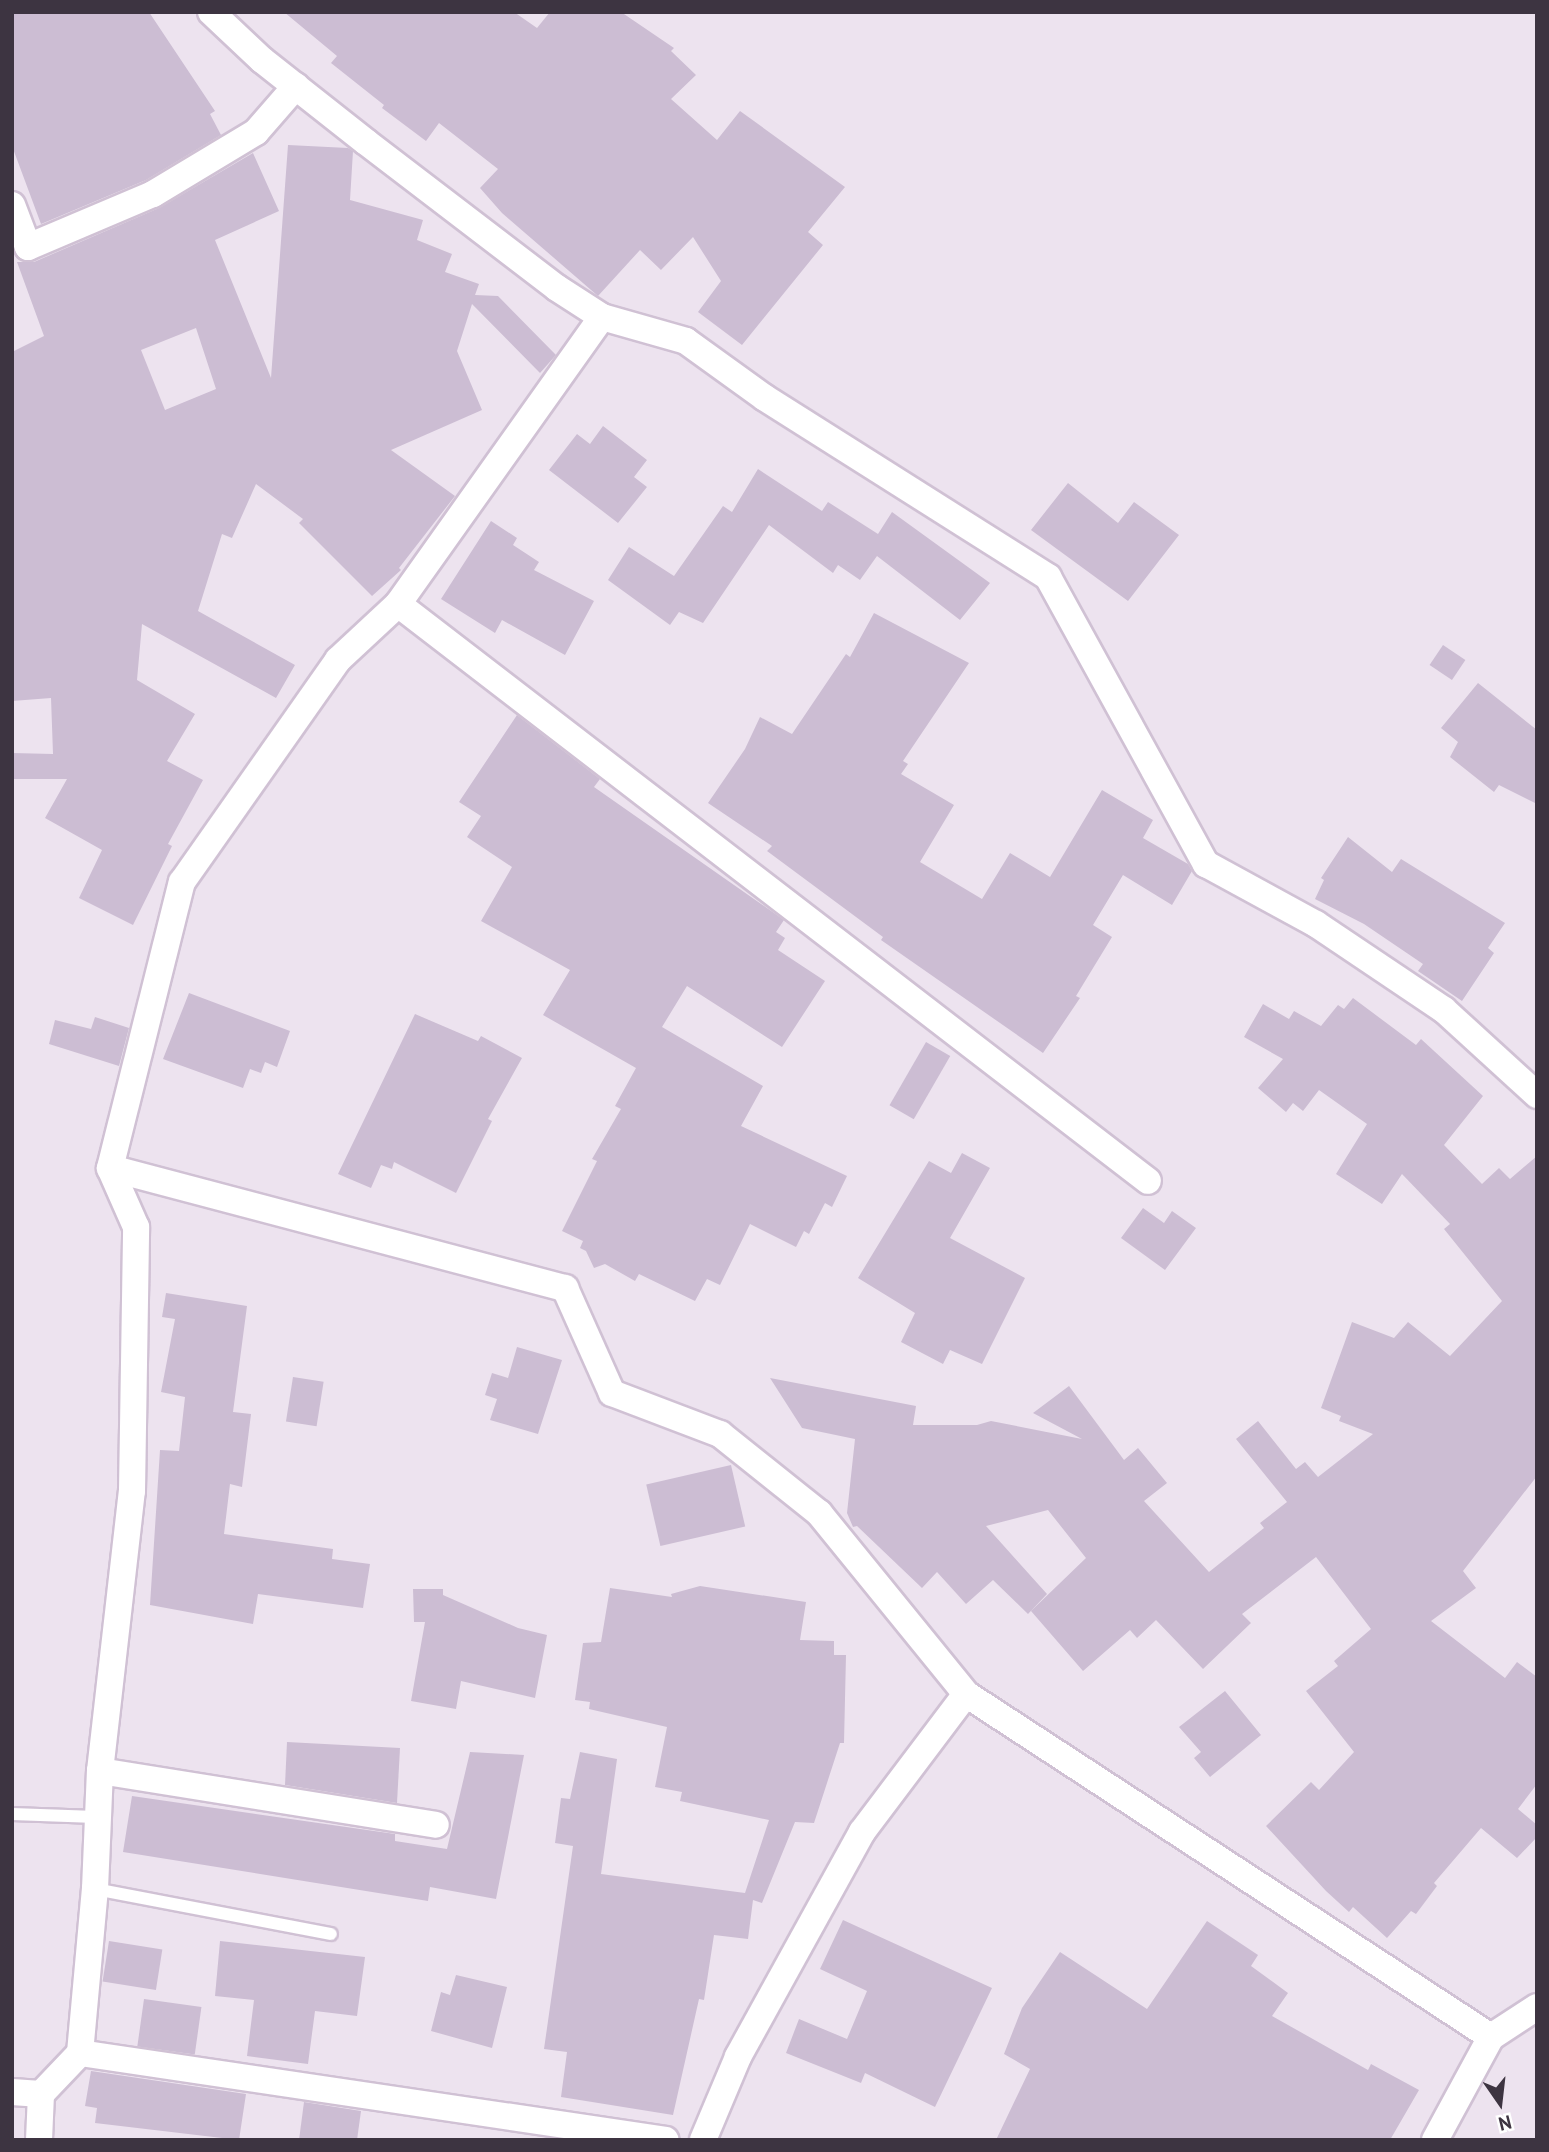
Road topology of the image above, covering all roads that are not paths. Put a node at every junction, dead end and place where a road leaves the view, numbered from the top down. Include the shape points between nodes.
1 (211, 12) edge
2 (296, 86) junction
3 (12, 205) edge
4 (602, 317) junction
5 (398, 604) junction
6 (1537, 1095) edge
7 (110, 1168) junction
8 (1148, 1181) dead end
9 (965, 1694) junction
10 (100, 1771) junction
11 (12, 1814) edge
12 (96, 1817) junction
13 (436, 1825) dead end
14 (95, 1889) junction
15 (331, 1934) dead end
16 (1537, 2007) edge
17 (1490, 2037) junction
18 (80, 2053) junction
19 (12, 2092) edge
20 (41, 2094) junction
21 (1439, 2138) edge
22 (40, 2140) edge
23 (666, 2140) edge
24 (703, 2140) edge

1 - 2 street
2 - 3 street via 256,132 164,187 28,247
2 - 4 street via 557,288
4 - 5 street
4 - 6 street via 686,341 777,406 1048,577 1206,864 1316,924 1444,1010
5 - 7 street via 338,660 182,882
5 - 8 street
7 - 9 street via 565,1288 612,1393 720,1434 818,1513
7 - 10 street via 136,1227 132,1463
9 - 17 street
9 - 24 street via 862,1832 738,2057
10 - 12 street
10 - 13 street
11 - 12 lane
12 - 14 street
14 - 15 lane
14 - 18 street
16 - 17 street
17 - 21 street
18 - 20 street
18 - 23 street
19 - 20 street
20 - 22 street

